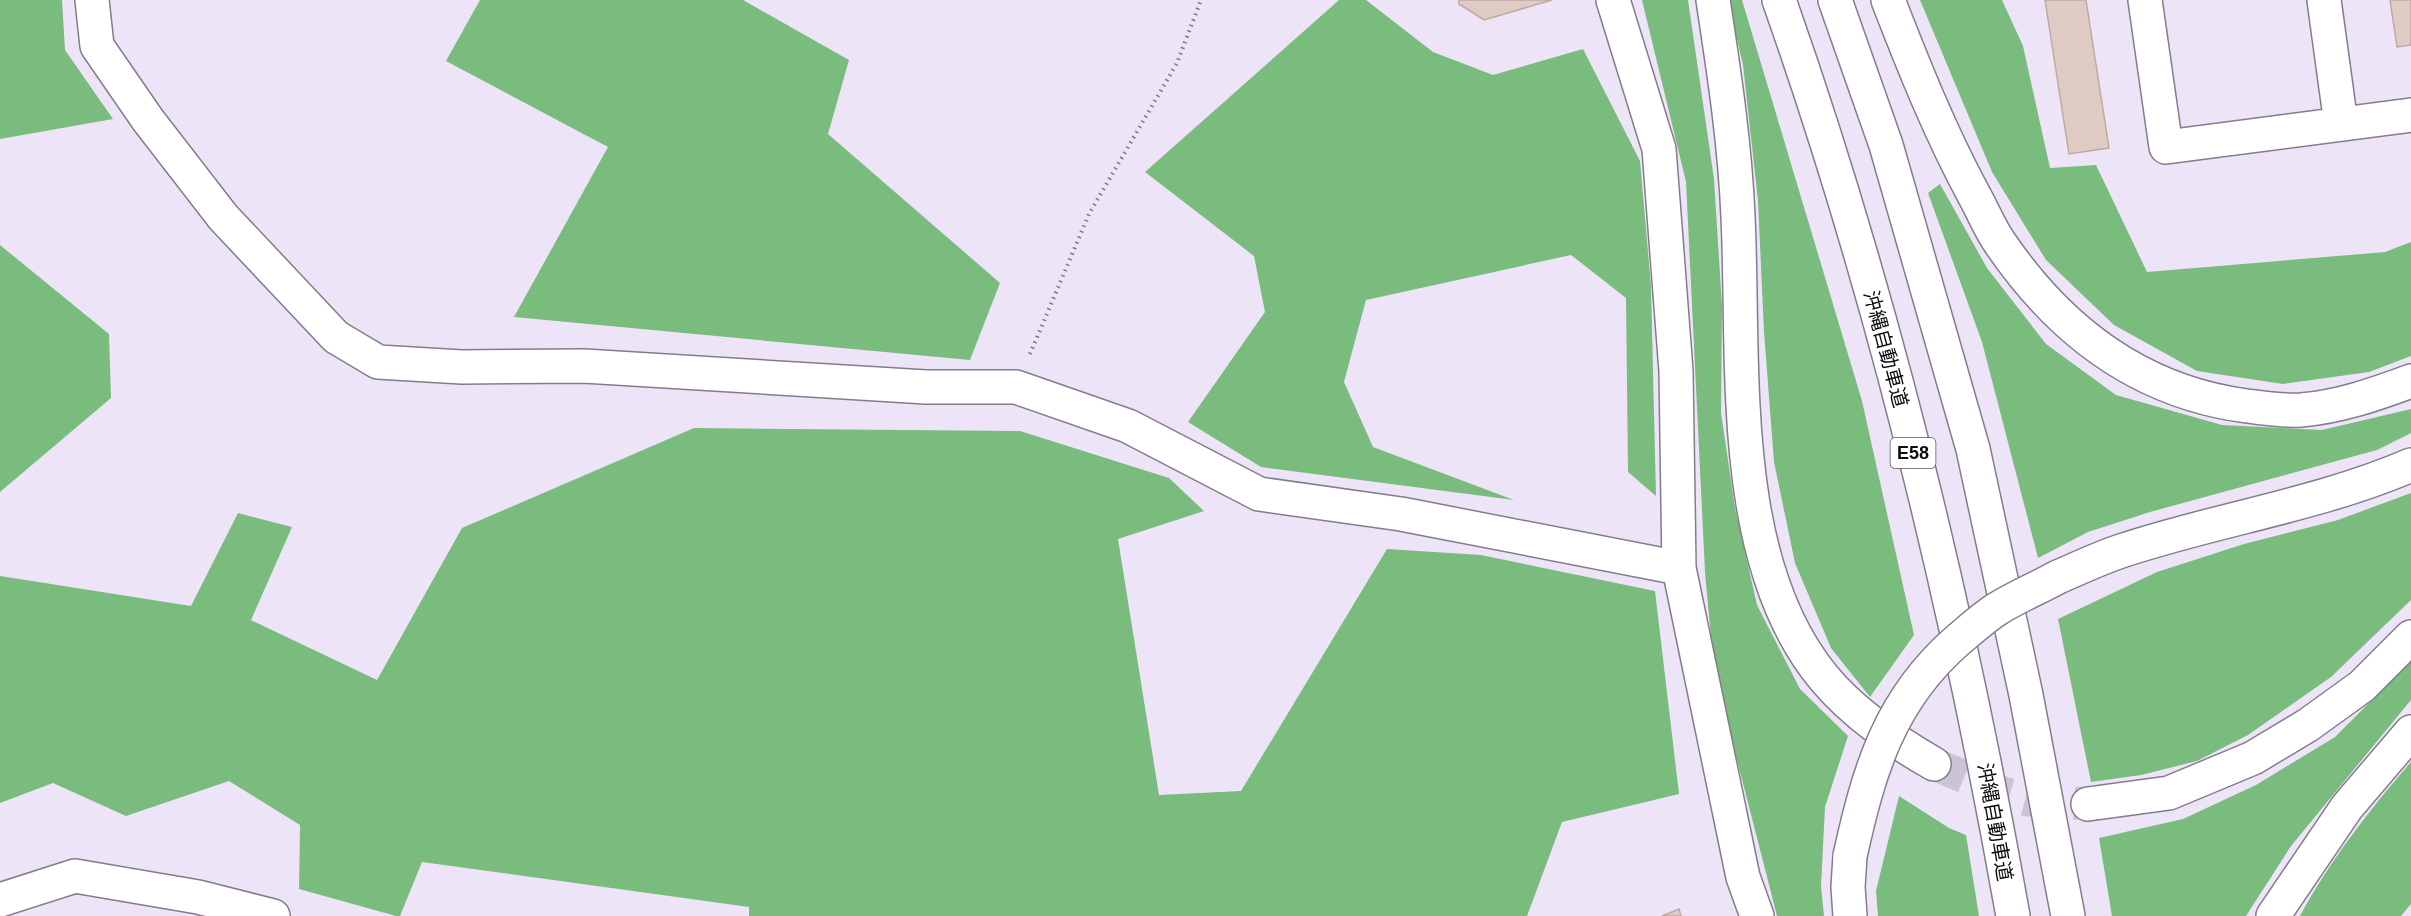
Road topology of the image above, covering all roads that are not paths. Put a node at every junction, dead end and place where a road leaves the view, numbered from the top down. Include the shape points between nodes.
1 (92, 0) edge
2 (1613, 0) edge
3 (1713, 0) edge
4 (1779, 0) edge
5 (1835, 0) edge
6 (1888, 0) edge
7 (2145, 0) edge
8 (2325, 0) edge
9 (2411, 116) edge
10 (2341, 124) junction
11 (2411, 381) edge
12 (2411, 465) edge
13 (1679, 568) junction
14 (2411, 637) edge
15 (2411, 732) edge
16 (1934, 764) tunnel mouth
17 (2088, 804) tunnel mouth
18 (0, 900) edge
19 (273, 916) edge
20 (1758, 916) edge
21 (1850, 916) edge
22 (2013, 916) edge
23 (2068, 916) edge
24 (2273, 916) edge

1 - 13 main road via 97,46 216,208 336,337 378,362 462,367 584,366 926,387 1016,387 1128,426 1259,494 1401,514
2 - 13 main road via 1659,149 1676,371
3 - 16 main road via 1734,158 1747,453 1758,528 1771,574 1803,648 1824,678 1878,728
4 - 22 main road, 沖縄自動車道 / E58 via 1849,213 1905,420 1989,781
5 - 23 main road via 1886,145 1973,449
6 - 11 main road via 1930,108 1999,241 2045,300 2104,351 2169,388 2222,402 2275,409 2322,407
7 - 10 main road via 2166,147
8 - 10 main road
9 - 10 main road
12 - 21 main road, bridge via 2288,506 2120,551 1996,609 1939,657 1918,681 1881,744 1867,784 1851,856
13 - 20 main road via 1743,877
14 - 17 main road via 2361,686 2308,725 2253,758 2169,793
15 - 24 main road via 2347,807
18 - 19 main road via 75,876 198,897

